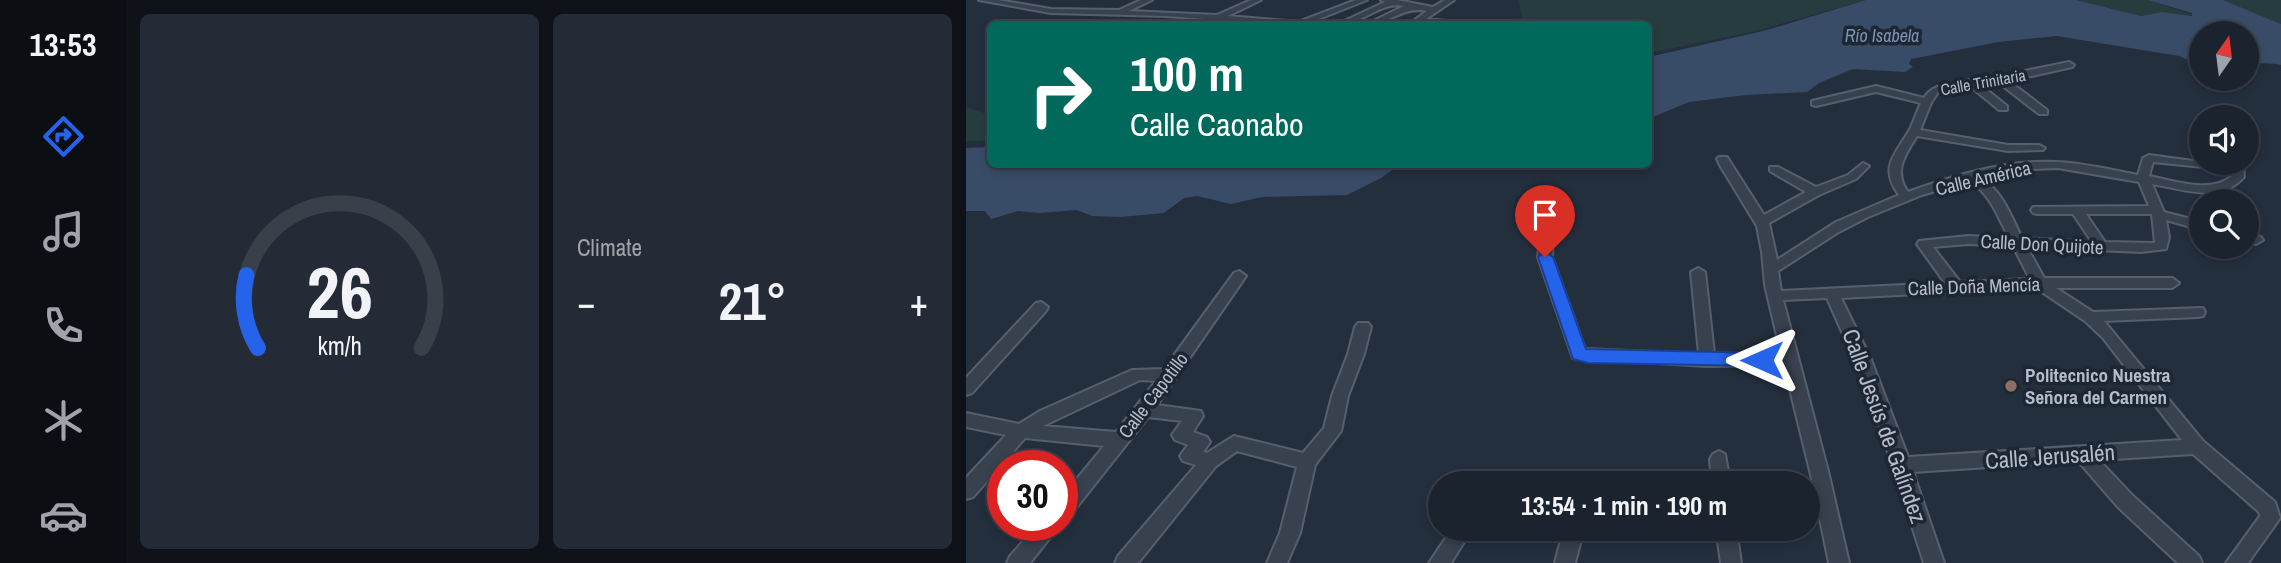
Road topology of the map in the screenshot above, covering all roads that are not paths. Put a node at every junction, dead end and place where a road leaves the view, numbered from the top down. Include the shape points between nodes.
1 (983, 0) edge
2 (1033, 0) edge
3 (1148, 0) edge
4 (1257, 0) edge
5 (1363, 0) edge
6 (1448, 0) edge
7 (1387, 1) edge
8 (1411, 6) junction
9 (1013, 7) junction
10 (1117, 12) junction
11 (1430, 12) junction
12 (1219, 18) junction
13 (1259, 21) edge
14 (1307, 21) edge
15 (1348, 21) edge
16 (1378, 21) edge
17 (1418, 21) edge
18 (1457, 21) edge
19 (2069, 65) dead end
20 (2000, 79) junction
21 (1971, 82) junction
22 (1926, 101) junction
23 (1816, 103) dead end
24 (2003, 108) dead end
25 (2043, 112) dead end
26 (1914, 132) junction
27 (2039, 148) dead end
28 (1723, 159) dead end
29 (2189, 162) edge
30 (1863, 166) dead end
31 (1774, 169) dead end
32 (2238, 175) edge
33 (1971, 177) junction
34 (2143, 177) junction
35 (1815, 191) junction
36 (1907, 198) junction
37 (1549, 201) dead end
38 (2076, 209) junction
39 (2037, 210) dead end
40 (2157, 212) junction
41 (1762, 222) junction
42 (2189, 222) edge
43 (2020, 243) junction
44 (2102, 247) junction
45 (1771, 262) junction
46 (1698, 272) dead end
47 (1239, 276) dead end
48 (2039, 282) junction
49 (2172, 283) dead end
50 (1955, 286) junction
51 (1831, 292) junction
52 (1776, 296) junction
53 (1041, 307) dead end
54 (2197, 312) dead end
55 (2090, 317) junction
56 (1363, 327) dead end
57 (1790, 359) junction
58 (1707, 360) junction
59 (1168, 375) junction
60 (966, 389) edge
61 (1144, 410) junction
62 (966, 420) edge
63 (1021, 431) junction
64 (1120, 440) junction
65 (2197, 446) junction
66 (2083, 454) junction
67 (1719, 459) dead end
68 (1210, 461) junction
69 (1307, 462) junction
70 (1902, 465) junction
71 (1720, 471) edge
72 (966, 491) edge
73 (1078, 491) edge
74 (1036, 541) edge
75 (1571, 541) edge
76 (1728, 541) edge
77 (1454, 542) dead end
78 (1017, 563) edge
79 (1125, 563) edge
80 (1277, 563) edge
81 (1439, 563) edge
82 (1565, 563) edge
83 (1731, 563) edge
84 (1839, 563) edge
85 (1934, 563) edge
86 (2192, 563) edge
87 (2236, 563) edge

1 - 9 street
2 - 9 street
3 - 10 street
4 - 12 street
5 - 14 street
6 - 11 street
7 - 8 street
7 - 15 street
8 - 11 street
8 - 16 street
9 - 10 street
10 - 12 street
11 - 17 street
11 - 18 street
12 - 13 street
19 - 20 street, Calle Trinitaria
20 - 21 street, Calle Trinitaria
20 - 25 street
21 - 22 street, Calle Trinitaria via 1942,87
21 - 24 street
22 - 23 street via 1876,89
22 - 26 street, Calle Trinitaria
26 - 27 street via 2008,148
26 - 36 street, Calle Trinitaria via 1895,161 1897,183
28 - 41 street via 1730,177
29 - 34 street via 2149,158
30 - 35 street via 1852,177
31 - 35 street
32 - 34 street, Calle América via 2226,187 2210,190
33 - 34 street, Calle América via 2048,164
33 - 36 street, Calle América
33 - 43 street via 1996,200
34 - 40 street
35 - 41 street
36 - 45 street, Calle América via 1841,225
37 - 58 street via 1545,257 1579,354
38 - 39 street
38 - 40 street
38 - 44 street
40 - 42 street
40 - 44 street, Calle Don Quijote via 2162,243 2156,248
41 - 45 street
43 - 44 street, Calle Don Quijote
43 - 48 street
43 - 50 street, Calle Don Quijote via 1924,244
45 - 52 street
46 - 58 street
47 - 59 street, Calle Capotillo
48 - 49 street, Calle Doña Mencía
48 - 50 street, Calle Doña Mencía
48 - 55 street
50 - 51 street, Calle Doña Mencía
51 - 52 street, Calle Doña Mencía
51 - 70 street, Calle Jesús de Galíndez via 1850,327
52 - 57 street
53 - 60 street
54 - 55 street
55 - 65 street
56 - 69 street via 1332,432
57 - 58 street
57 - 84 street
59 - 61 street, Calle Capotillo
59 - 63 street via 1138,374 1124,379
61 - 64 street, Calle Capotillo
61 - 68 street via 1195,416 1181,435 1201,442 1189,456
62 - 63 street
63 - 64 street
63 - 72 street
64 - 73 street, Calle Capotillo
65 - 66 street, Calle Jerusalén
65 - 87 street via 2270,513
66 - 70 street, Calle Jerusalén
66 - 86 street via 2125,501
67 - 71 street
68 - 69 street via 1234,443
68 - 79 street
69 - 80 street via 1290,533
70 - 85 street, Calle Jesús de Galíndez
74 - 78 street
75 - 82 street
76 - 83 street
77 - 81 street

